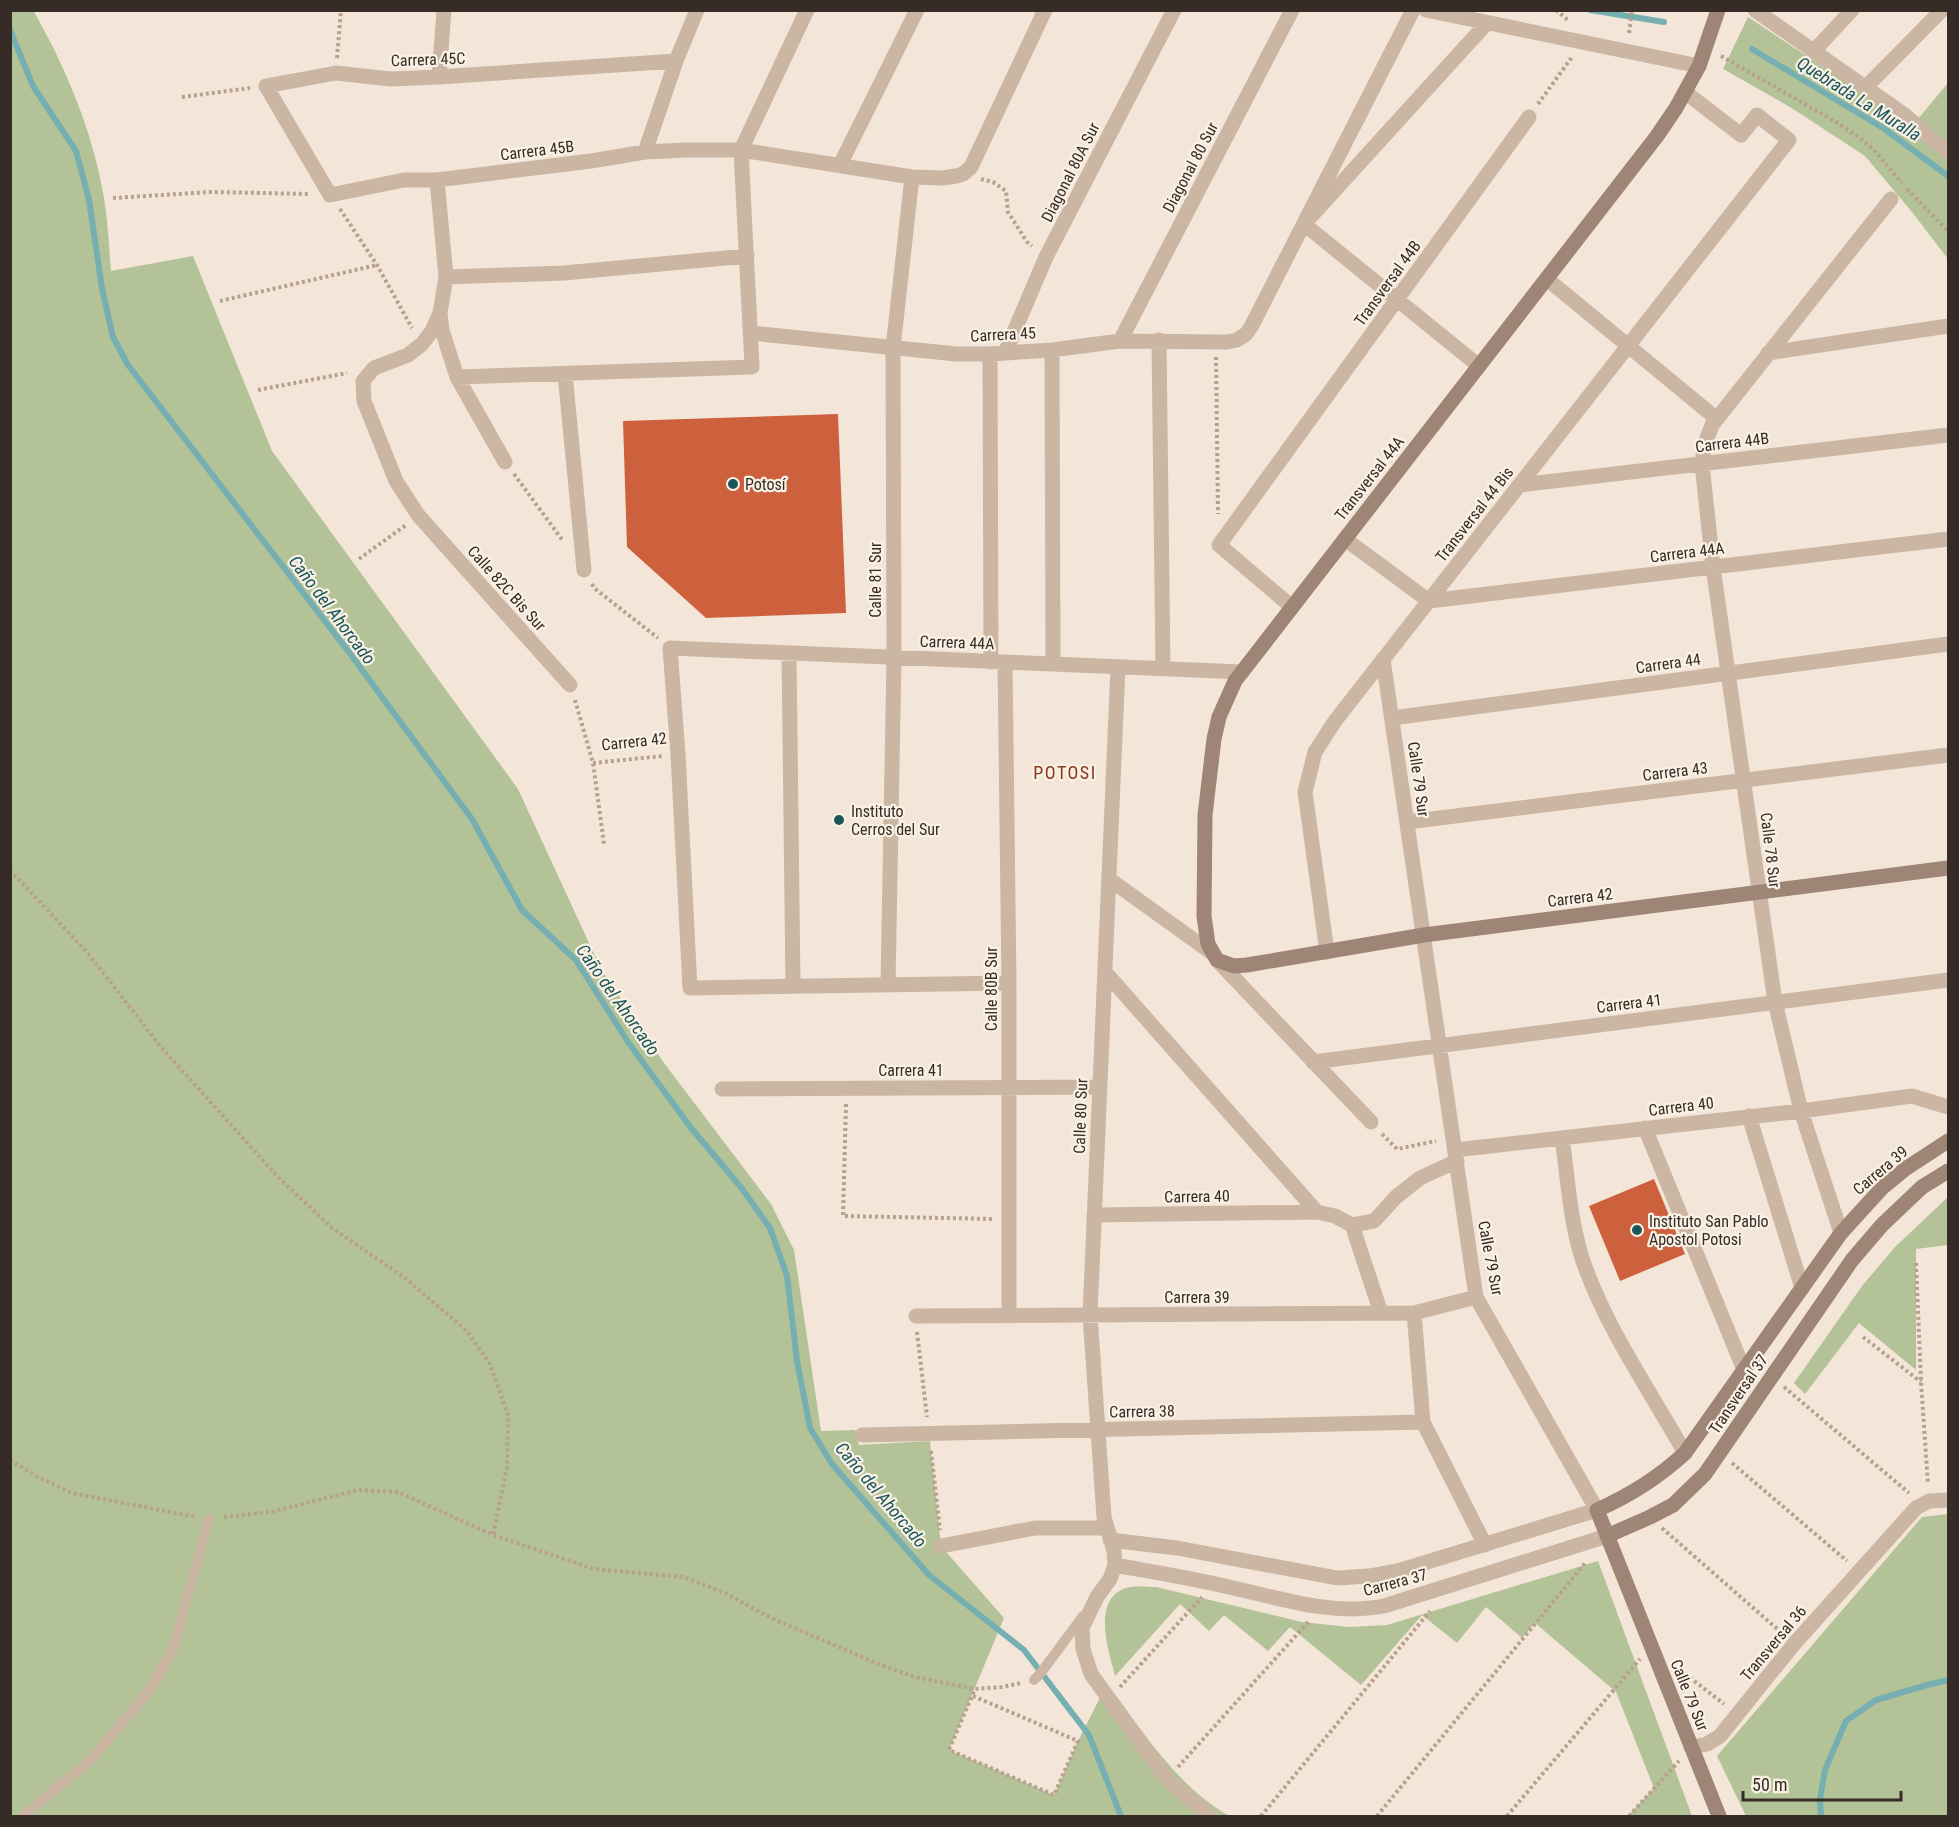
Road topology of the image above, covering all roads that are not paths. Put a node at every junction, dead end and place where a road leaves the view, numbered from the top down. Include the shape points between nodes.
1 (444, 10) edge
2 (697, 10) edge
3 (807, 10) edge
4 (917, 10) edge
5 (1045, 10) edge
6 (1174, 10) edge
7 (1292, 10) edge
8 (1413, 10) edge
9 (1426, 10) edge
10 (1718, 10) edge
11 (1755, 10) edge
12 (1851, 10) edge
13 (1942, 10) edge
14 (1487, 23) junction
15 (1813, 52) junction
16 (676, 61) junction
17 (1700, 66) junction
18 (439, 77) junction
19 (1866, 87) junction
20 (1685, 92) junction
21 (1529, 117) road end
22 (741, 150) junction
23 (1948, 151) edge
24 (645, 152) junction
25 (840, 165) junction
26 (912, 177) junction
27 (437, 180) junction
28 (330, 195) joint
29 (1891, 198) dead end
30 (1304, 224) junction
31 (747, 256) junction
32 (446, 277) junction
33 (1547, 279) junction
34 (1397, 299) junction
35 (440, 313) junction
36 (1948, 326) edge
37 (751, 333) junction
38 (1159, 340) junction
39 (1120, 341) junction
40 (1628, 346) junction
41 (893, 348) junction
42 (1052, 350) junction
43 (997, 353) junction
44 (1768, 354) junction
45 (1479, 366) junction
46 (565, 374) junction
47 (458, 377) junction
48 (1717, 419) junction
49 (1948, 435) edge
50 (505, 462) dead end
51 (1702, 464) junction
52 (1520, 485) junction
53 (1345, 539) junction
54 (1948, 539) edge
55 (1713, 567) junction
56 (584, 570) dead end
57 (1429, 601) junction
58 (1292, 607) junction
59 (1948, 644) edge
60 (789, 653) junction
61 (894, 658) junction
62 (1383, 659) junction
63 (998, 662) junction
64 (1053, 664) junction
65 (1118, 667) junction
66 (1163, 669) junction
67 (1242, 672) junction
68 (1729, 673) junction
69 (570, 685) road end
70 (1392, 718) junction
71 (1948, 756) edge
72 (1745, 780) junction
73 (1407, 822) junction
74 (1948, 868) edge
75 (1108, 879) junction
76 (1758, 892) junction
77 (1424, 935) junction
78 (1327, 952) junction
79 (1215, 957) junction
80 (1105, 972) junction
81 (1948, 980) edge
82 (1009, 983) junction
83 (888, 985) junction
84 (793, 986) junction
85 (1775, 1002) junction
86 (1440, 1046) junction
87 (1313, 1062) junction
88 (1100, 1087) junction
89 (1009, 1088) junction
90 (722, 1089) dead end
91 (1948, 1107) edge
92 (1801, 1111) junction
93 (1749, 1116) junction
94 (1371, 1122) road end
95 (1646, 1128) junction
96 (1562, 1138) junction
97 (1948, 1141) edge
98 (1455, 1150) junction
99 (1948, 1171) edge
100 (1317, 1212) junction
101 (1094, 1215) junction
102 (1352, 1225) junction
103 (1841, 1233) junction
104 (1802, 1288) junction
105 (1476, 1297) junction
106 (1381, 1313) junction
107 (1414, 1313) junction
108 (1090, 1315) junction
109 (916, 1316) dead end
110 (1009, 1316) junction
111 (1744, 1370) junction
112 (1423, 1422) junction
113 (1097, 1430) junction
114 (862, 1435) dead end
115 (1685, 1453) junction
116 (1948, 1500) edge
117 (1597, 1510) junction
118 (209, 1519) road end
119 (1108, 1534) junction
120 (1607, 1536) junction
121 (1485, 1545) junction
122 (941, 1546) dead end
123 (1115, 1565) junction
124 (1097, 1597) junction
125 (1034, 1680) road end
126 (1691, 1747) junction
127 (23, 1816) edge
128 (1209, 1816) edge
129 (1719, 1816) edge

1 - 18 street
2 - 16 street
3 - 22 street
4 - 25 street
5 - 26 street, Carrera 45B via 971,167 963,174 943,178
6 - 43 street, Diagonal 80A Sur
7 - 39 street, Diagonal 80 Sur
8 - 30 street
9 - 14 street
10 - 17 street, Transversal 44A
11 - 15 street
12 - 15 street
13 - 19 street
14 - 17 street
14 - 30 street
15 - 19 street
16 - 18 street, Carrera 45C
16 - 24 street
17 - 20 street, Transversal 44A
18 - 28 street, Carrera 45C via 391,79 336,73 266,86
19 - 23 street
20 - 33 street, Transversal 44A via 1657,136
20 - 40 street, Transversal 44 Bis via 1741,135 1757,115 1789,140
21 - 34 street, Transversal 44B
22 - 24 street, Carrera 45B
22 - 25 street, Carrera 45B
22 - 31 street
24 - 27 street, Carrera 45B
25 - 26 street, Carrera 45B
26 - 41 street, Calle 81 Sur
27 - 28 street, Carrera 45B via 404,180
27 - 32 street
29 - 44 street, Calle 78 Sur
30 - 34 street
30 - 38 street, Carrera 45 via 1246,334 1215,343
31 - 32 street via 564,273
31 - 37 street
32 - 35 street
33 - 40 street
33 - 45 street, Transversal 44A
34 - 45 street
34 - 58 street, Transversal 44B via 1219,545
35 - 47 street via 446,346
35 - 69 street, Calle 82C Bis Sur via 422,344 408,355 375,368 363,381 364,401 396,481 418,515
36 - 44 street
37 - 41 street, Carrera 45
37 - 46 street via 752,367
38 - 39 street, Carrera 45
38 - 66 street
39 - 42 street, Carrera 45
40 - 48 street
40 - 52 street, Transversal 44 Bis
41 - 43 street, Carrera 45
41 - 61 street, Calle 81 Sur
42 - 43 street, Carrera 45
42 - 64 street
43 - 63 street, Calle 80B Sur
44 - 48 street, Calle 78 Sur
45 - 53 street, Transversal 44A
46 - 47 street
46 - 56 street
47 - 50 street
48 - 51 street, Calle 78 Sur via 1707,436
49 - 51 street, Carrera 44B
51 - 52 street, Carrera 44B
51 - 55 street, Calle 78 Sur
52 - 57 street, Transversal 44 Bis
53 - 57 street
53 - 58 street, Transversal 44A
54 - 55 street, Carrera 44A
55 - 57 street, Carrera 44A
55 - 68 street, Calle 78 Sur
57 - 62 street, Transversal 44 Bis
58 - 67 street, Transversal 44A
59 - 68 street, Carrera 44
60 - 61 street, Carrera 44A
60 - 84 street
60 - 84 street, Carrera 44A via 670,648 690,988
61 - 63 street, Carrera 44A
61 - 83 street, Calle 81 Sur
62 - 70 street, Calle 79 Sur
62 - 78 street, Transversal 44 Bis via 1315,752 1305,792
63 - 64 street, Carrera 44A
63 - 82 street, Calle 80B Sur
64 - 65 street, Carrera 44A
65 - 66 street, Carrera 44A
65 - 75 street, Calle 80 Sur
66 - 67 street, Carrera 44A
67 - 79 street, Transversal 44A via 1219,717 1208,780 1204,916
68 - 70 street, Carrera 44
68 - 72 street, Calle 78 Sur
70 - 73 street, Calle 79 Sur
71 - 72 street, Carrera 43
72 - 73 street, Carrera 43
72 - 76 street, Calle 78 Sur
73 - 77 street, Calle 79 Sur
74 - 76 street, Carrera 42
75 - 79 street
75 - 80 street, Calle 80 Sur
76 - 77 street, Carrera 42
76 - 85 street, Calle 78 Sur
77 - 78 street, Carrera 42
77 - 86 street, Calle 79 Sur
78 - 79 street, Carrera 42 via 1234,966
79 - 87 street
80 - 88 street, Calle 80 Sur
80 - 100 street
81 - 85 street, Carrera 41
82 - 83 street
82 - 89 street, Calle 80B Sur
83 - 84 street
85 - 86 street, Carrera 41
85 - 92 street, Calle 78 Sur
86 - 87 street, Carrera 41
86 - 98 street, Calle 79 Sur
87 - 94 street
88 - 89 street, Carrera 41
88 - 101 street, Calle 80 Sur
89 - 90 street, Carrera 41
89 - 110 street, Calle 80B Sur
91 - 92 street, Carrera 40 via 1912,1096
92 - 93 street, Carrera 40
92 - 103 street, Calle 78 Sur
93 - 95 street, Carrera 40
93 - 104 street
95 - 96 street, Carrera 40
95 - 111 street
96 - 98 street, Carrera 40
96 - 115 street via 1584,1263 1613,1328
97 - 103 street, Carrera 39 via 1882,1188
98 - 102 street, Carrera 40 via 1396,1197 1374,1221
98 - 105 street, Calle 79 Sur
99 - 120 street, Transversal 37 via 1922,1187 1852,1260 1705,1474 1673,1504
100 - 101 street, Carrera 40
100 - 102 street, Carrera 40
101 - 108 street, Calle 80 Sur
102 - 106 street
103 - 104 street, Transversal 37
104 - 111 street, Transversal 37
105 - 107 street, Carrera 39
105 - 117 street, Calle 79 Sur
106 - 107 street, Carrera 39
106 - 108 street, Carrera 39
107 - 112 street
108 - 110 street, Carrera 39
108 - 113 street, Calle 80 Sur
109 - 110 street, Carrera 39
111 - 115 street, Transversal 37
112 - 113 street, Carrera 38
112 - 121 street
113 - 114 street, Carrera 38
113 - 119 street, Calle 80 Sur
115 - 117 street, Transversal 37 via 1644,1486
116 - 126 street, Transversal 36 via 1917,1508 1794,1644 1714,1740
117 - 120 street, Calle 79 Sur
117 - 121 street, Carrera 37
118 - 127 lane via 173,1649 151,1688 92,1759
119 - 121 street, Carrera 37 via 1337,1578 1401,1570
119 - 122 street, Carrera 37 via 1035,1528
119 - 123 street, Calle 80 Sur
120 - 123 street, Carrera 37 via 1368,1609 1321,1607
120 - 126 street, Calle 79 Sur
123 - 124 street
124 - 125 lane
124 - 128 street via 1083,1628 1083,1649 1090,1674 1167,1779
126 - 129 street, Calle 79 Sur

